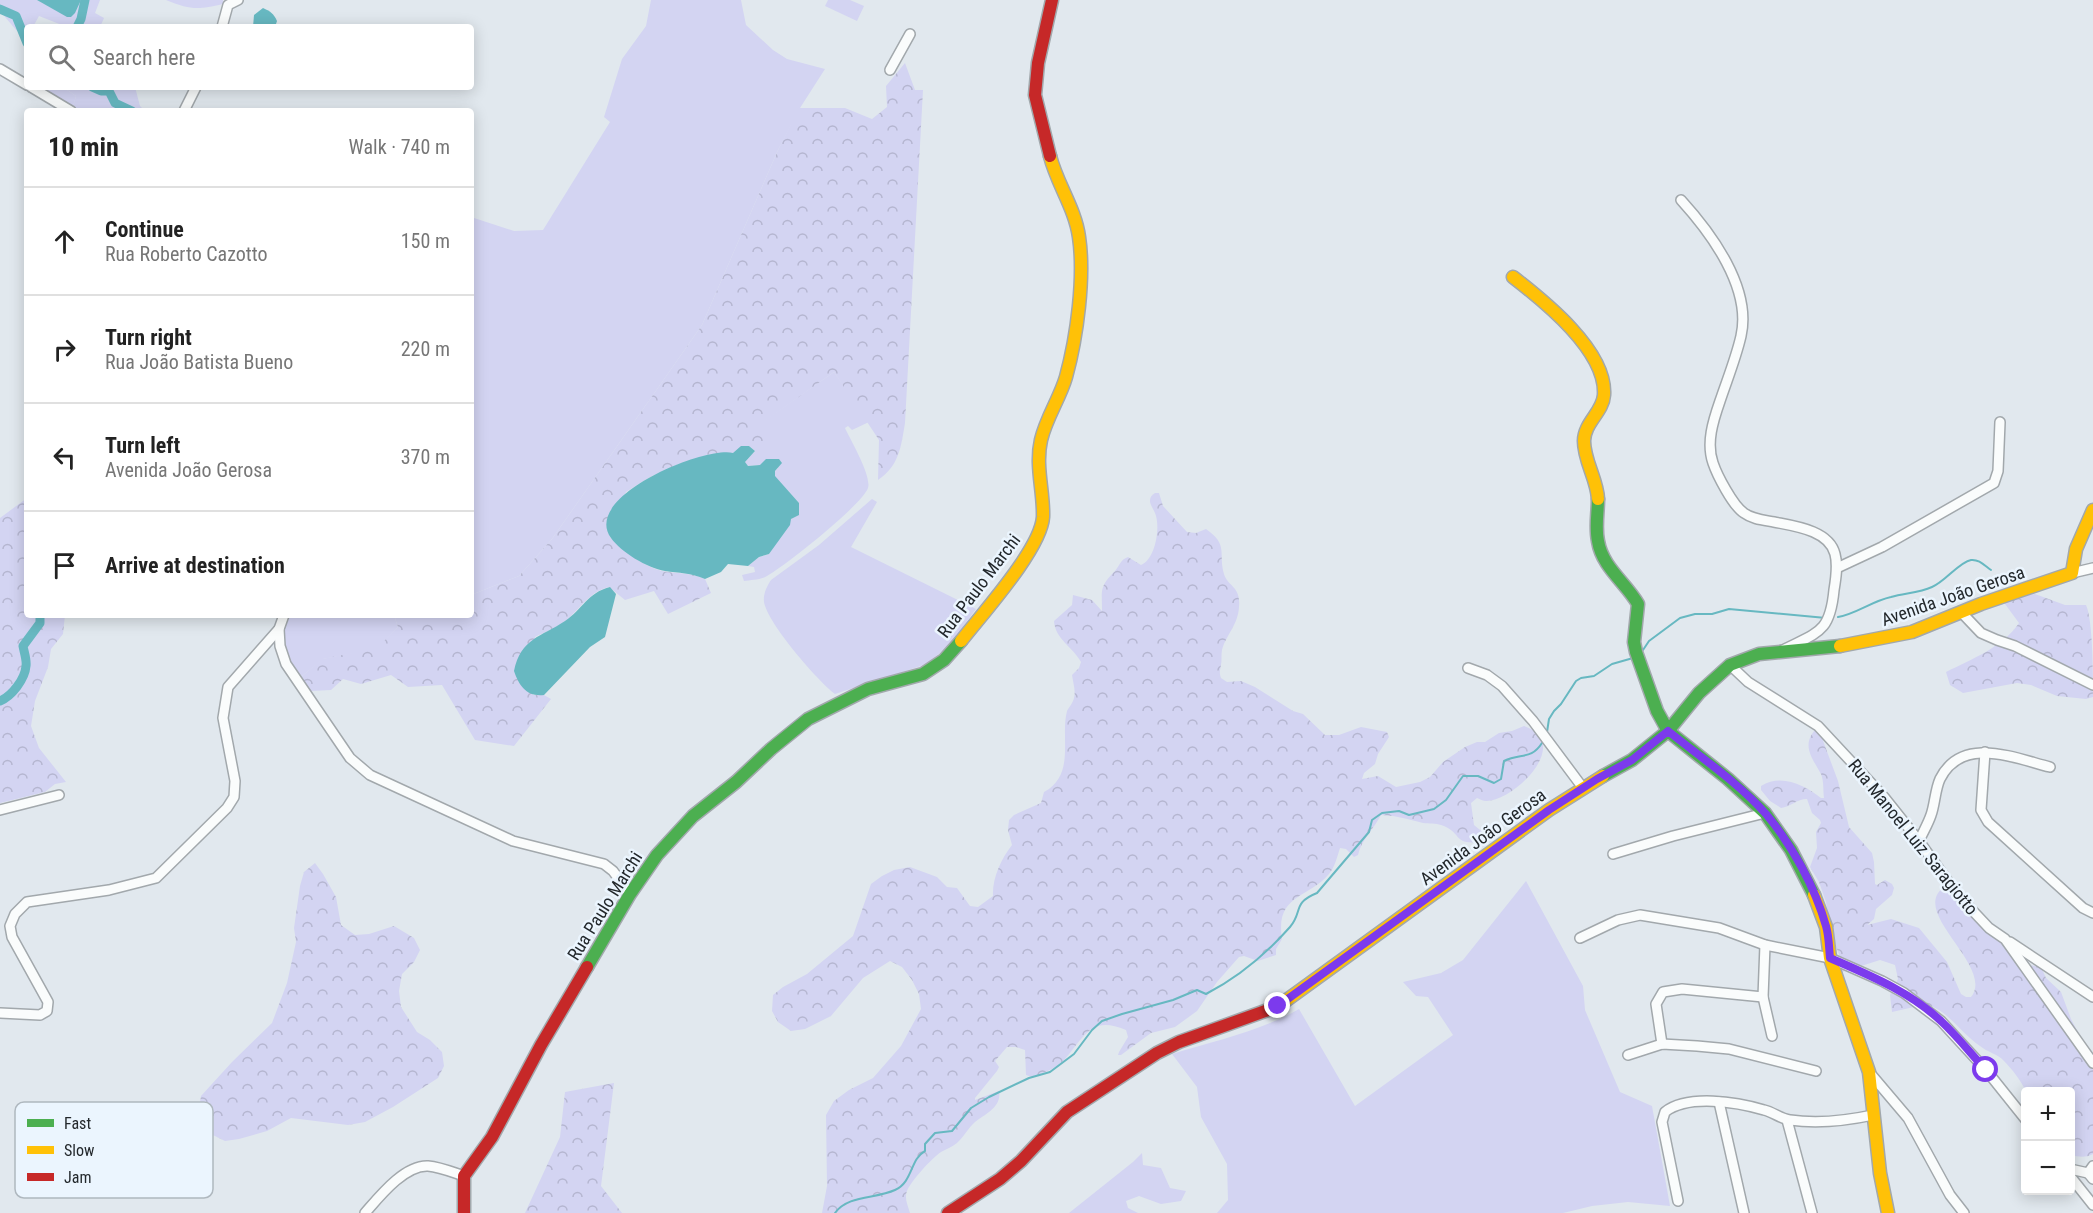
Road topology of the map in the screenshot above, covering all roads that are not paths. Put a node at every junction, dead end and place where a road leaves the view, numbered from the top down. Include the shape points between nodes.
1 (238, 0) edge
2 (1052, 0) edge
3 (223, 24) edge
4 (910, 34) dead end
5 (0, 69) edge
6 (890, 70) dead end
7 (24, 83) edge
8 (36, 90) edge
9 (194, 90) edge
10 (66, 108) edge
11 (186, 108) edge
12 (1681, 200) dead end
13 (1513, 277) dead end
14 (2000, 422) dead end
15 (2093, 510) edge
16 (1837, 568) junction
17 (2093, 568) edge
18 (2072, 573) junction
19 (1961, 612) junction
20 (283, 618) edge
21 (279, 629) junction
22 (1778, 652) junction
23 (1730, 665) junction
24 (1468, 668) dead end
25 (2093, 685) edge
26 (1668, 731) junction
27 (1985, 753) junction
28 (2050, 768) dead end
29 (1583, 788) junction
30 (59, 795) dead end
31 (0, 810) edge
32 (1765, 813) junction
33 (1919, 841) junction
34 (1613, 854) dead end
35 (630, 894) junction
36 (2093, 913) edge
37 (1580, 938) dead end
38 (2005, 939) junction
39 (1765, 945) junction
40 (1830, 958) junction
41 (1763, 997) junction
42 (2093, 997) edge
43 (0, 1013) edge
44 (1772, 1036) dead end
45 (1662, 1044) junction
46 (1628, 1055) dead end
47 (2093, 1063) edge
48 (1816, 1071) dead end
49 (1869, 1072) junction
50 (1719, 1102) junction
51 (1873, 1115) junction
52 (2021, 1115) edge
53 (1787, 1120) junction
54 (2075, 1170) edge
55 (2091, 1173) edge
56 (464, 1176) junction
57 (2075, 1182) edge
58 (1678, 1201) dead end
59 (2093, 1205) edge
60 (365, 1213) edge
61 (464, 1213) edge
62 (948, 1213) edge
63 (1744, 1213) edge
64 (1812, 1213) edge
65 (1888, 1213) edge
66 (1964, 1213) edge

1 - 3 street via 228,5
2 - 35 street, Rua Paulo Marchi via 1035,95 1049,154 1072,208 1079,237 1081,278 1066,378 1041,440 1040,534 1025,559 944,660 923,674 868,689 808,719 693,816 657,855
4 - 6 street
5 - 7 street
8 - 10 street
9 - 11 street
12 - 16 street via 1721,252 1743,311 1741,335 1715,416 1710,444 1713,464 1742,512 1817,534 1835,552
13 - 26 street via 1569,327 1598,369 1603,404 1588,426 1584,441 1598,496 1596,534 1603,555 1638,603 1636,652
14 - 16 street via 1994,483
15 - 18 street
16 - 22 street via 1833,606 1825,626
17 - 18 street
18 - 19 street, Avenida João Gerosa
19 - 22 street, Avenida João Gerosa via 1912,632 1876,641
19 - 25 street via 1981,633
20 - 21 street
21 - 35 street via 286,664 362,770 513,841 604,864
21 - 43 street via 228,687 223,718 235,781 234,797 227,808 156,879 27,902 15,914 10,926 12,937 48,1002 47,1011 40,1015
22 - 23 street, Avenida João Gerosa via 1759,654
23 - 26 street, Avenida João Gerosa via 1699,693
23 - 33 street, Rua Manoel Luiz Saragiotto via 1748,682 1818,726
24 - 29 street via 1502,686
26 - 29 street, Avenida João Gerosa via 1632,760
26 - 32 street
27 - 28 street
27 - 33 street via 1972,753 1949,767 1940,780
27 - 36 street via 1981,810 1988,822
29 - 62 street, Avenida João Gerosa via 1278,1006 1171,1046 1092,1094 1067,1112 1000,1179
30 - 31 street
32 - 34 street
32 - 40 street via 1812,889 1826,927
33 - 38 street, Rua Manoel Luiz Saragiotto via 1957,894
35 - 56 street, Rua Paulo Marchi via 496,1129
37 - 39 street via 1617,920 1640,915 1719,928
38 - 42 street
38 - 47 street, Rua Manoel Luiz Saragiotto
39 - 40 street
39 - 41 street
40 - 49 street
40 - 52 street via 1889,985 1941,1021
41 - 44 street
41 - 45 street via 1682,989 1663,992 1656,1004
45 - 46 street
45 - 48 street via 1729,1049
49 - 51 street
49 - 66 street via 1908,1118
50 - 53 street via 1764,1110
50 - 58 street via 1677,1104 1665,1112 1662,1122
50 - 63 street
51 - 53 street via 1828,1122
51 - 65 street
53 - 64 street
54 - 55 street
56 - 60 street via 424,1166 404,1175
56 - 61 street
57 - 59 street

